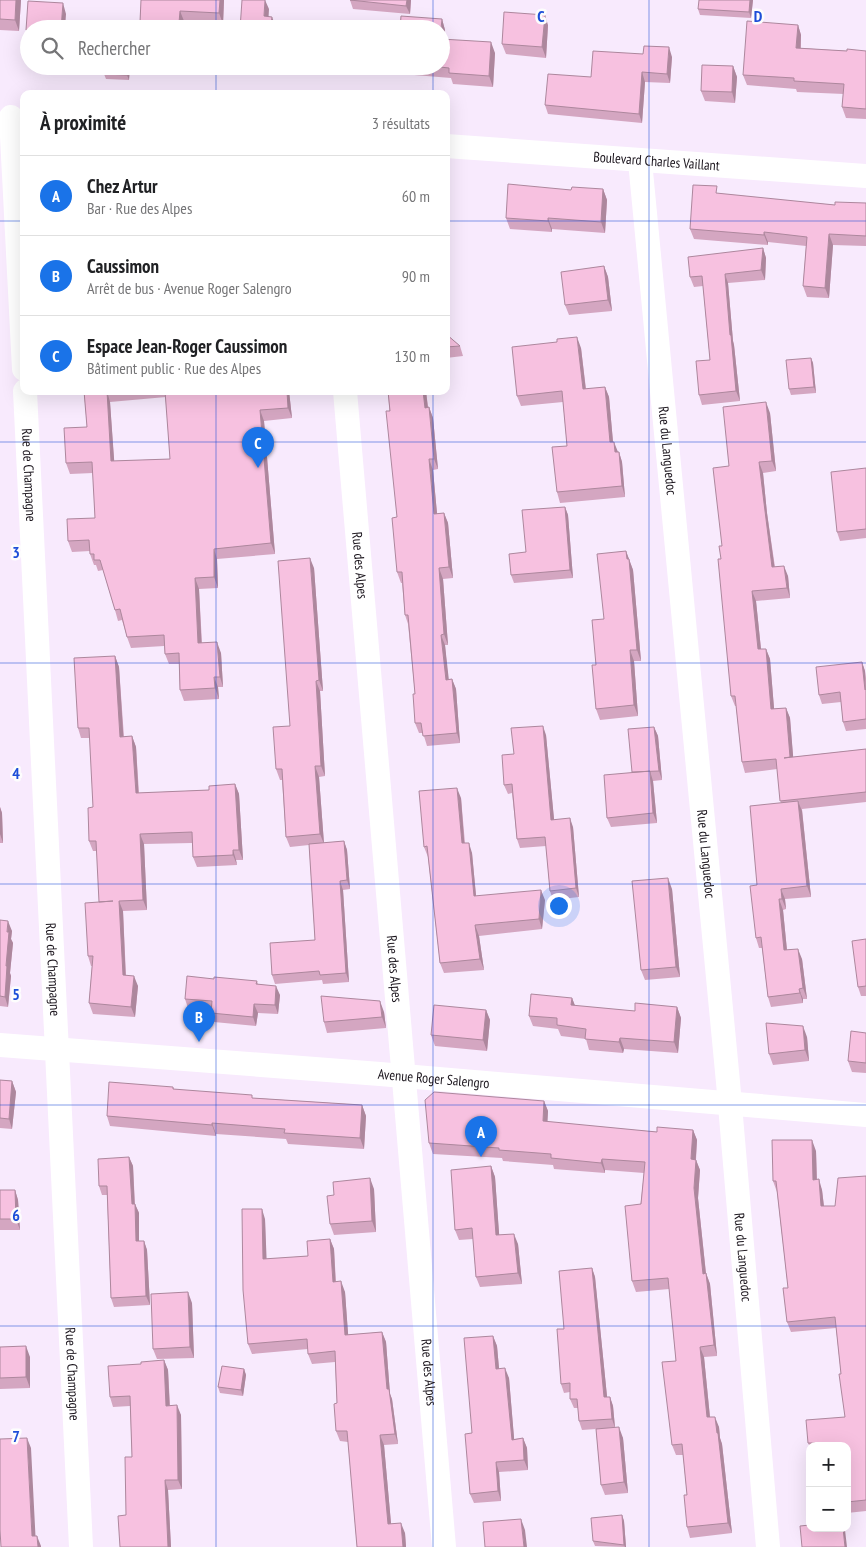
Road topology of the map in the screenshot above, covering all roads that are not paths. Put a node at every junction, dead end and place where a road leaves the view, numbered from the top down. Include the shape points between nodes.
1 (12, 117) edge
2 (450, 146) edge
3 (640, 160) junction
4 (866, 176) edge
5 (20, 285) edge
6 (25, 395) edge
7 (345, 395) edge
8 (0, 1045) edge
9 (58, 1049) junction
10 (405, 1077) junction
11 (730, 1104) junction
12 (866, 1115) edge
13 (81, 1547) edge
14 (444, 1547) edge
15 (768, 1547) edge

1 - 5 street
2 - 3 street, Boulevard Charles Vaillant
3 - 4 street, Boulevard Charles Vaillant
3 - 11 street, Rue du Languedoc
6 - 9 street, Rue de Champagne
7 - 10 street, Rue des Alpes
8 - 9 street, Avenue Roger Salengro
9 - 10 street, Avenue Roger Salengro
9 - 13 street, Rue de Champagne
10 - 11 street, Avenue Roger Salengro
10 - 14 street, Rue des Alpes
11 - 12 street, Avenue Roger Salengro
11 - 15 street, Rue du Languedoc

